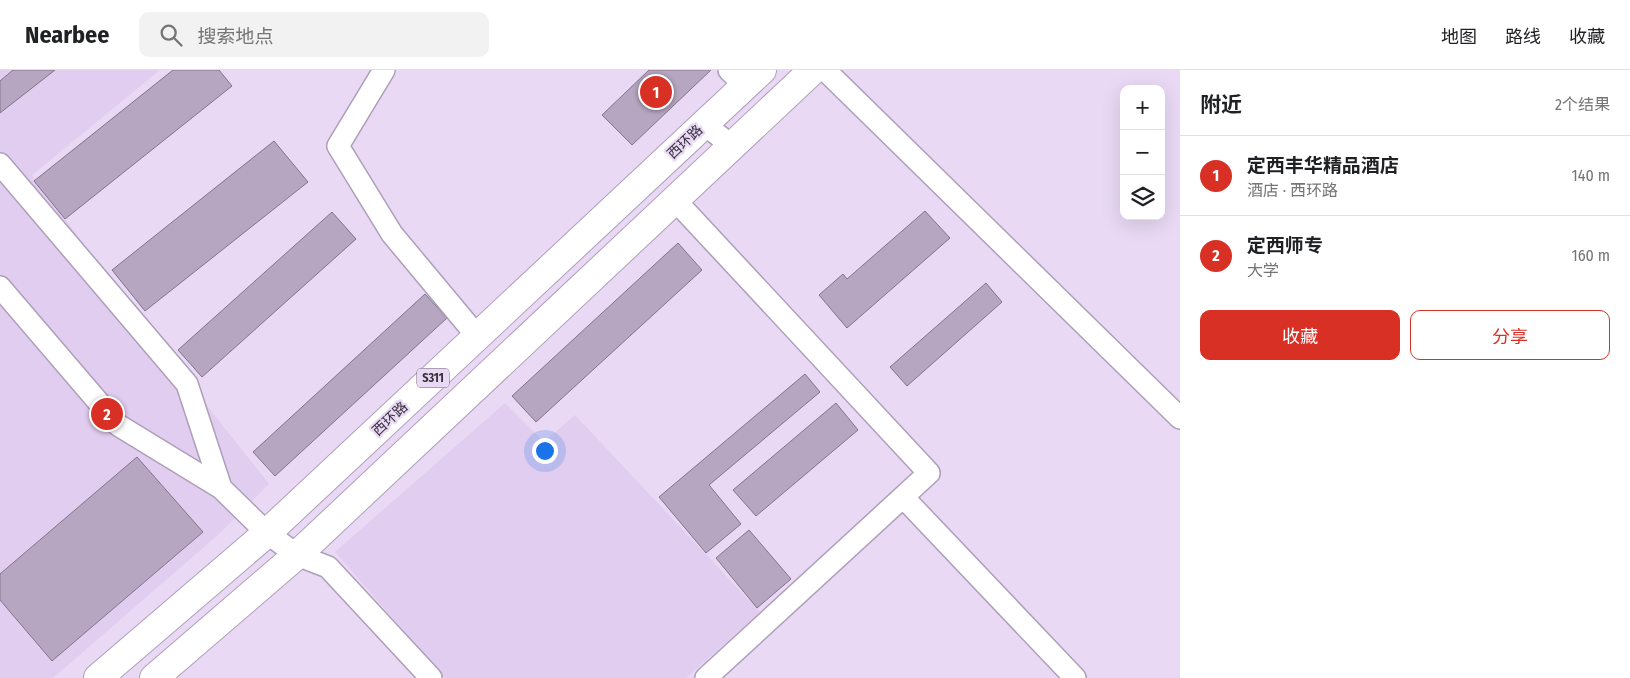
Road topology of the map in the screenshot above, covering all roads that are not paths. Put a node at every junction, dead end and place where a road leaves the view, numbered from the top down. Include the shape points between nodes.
1 (384, 70) edge
2 (813, 70) edge
3 (825, 70) edge
4 (745, 75) edge
5 (704, 124) junction
6 (732, 146) junction
7 (0, 164) edge
8 (675, 200) junction
9 (0, 287) edge
10 (478, 336) junction
11 (1180, 418) edge
12 (221, 488) junction
13 (903, 497) junction
14 (267, 534) junction
15 (298, 554) junction
16 (98, 678) edge
17 (154, 678) edge
18 (431, 678) edge
19 (706, 678) edge
20 (1075, 678) edge

1 - 10 street via 338,146 392,234
2 - 6 main road, S311
3 - 11 street
4 - 5 main road, 西环路 / S311
5 - 6 street
5 - 10 main road, 西环路 / S311
6 - 8 main road, S311
7 - 12 street via 187,384
8 - 13 street via 929,473
8 - 15 main road, S311
9 - 12 street via 118,425
10 - 14 main road, 西环路 / S311
12 - 14 street
13 - 19 street
13 - 20 street
14 - 15 street
14 - 16 main road, 西环路 / S311
15 - 17 main road, S311
15 - 18 street via 328,567

